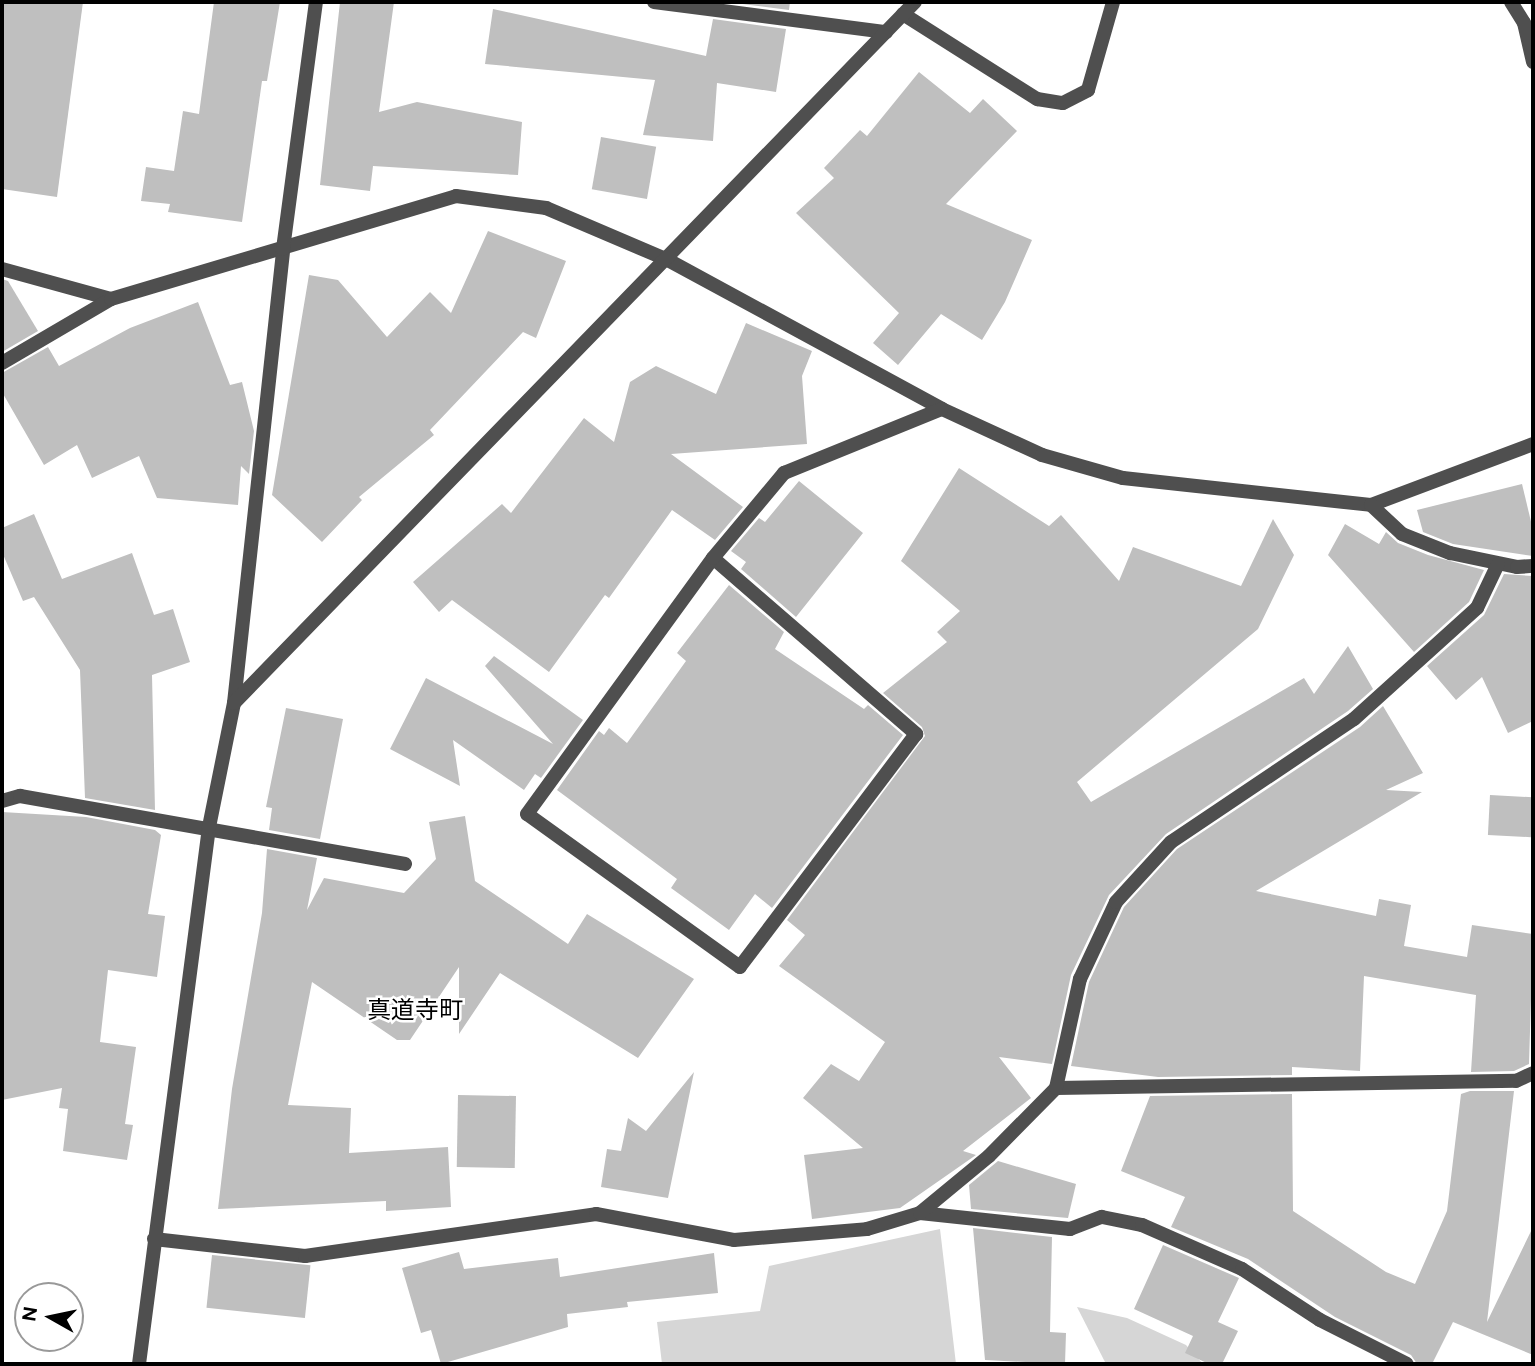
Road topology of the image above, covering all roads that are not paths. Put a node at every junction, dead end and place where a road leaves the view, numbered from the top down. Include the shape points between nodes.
1 (316, 2) edge
2 (654, 2) edge
3 (661, 2) edge
4 (915, 2) edge
5 (1113, 2) edge
6 (1511, 2) edge
7 (903, 14) junction
8 (886, 33) junction
9 (1533, 62) edge
10 (283, 249) junction
11 (668, 260) junction
12 (2, 269) edge
13 (111, 299) junction
14 (2, 363) edge
15 (942, 409) junction
16 (1533, 444) edge
17 (1371, 505) junction
18 (713, 558) junction
19 (1498, 564) junction
20 (1533, 566) edge
21 (234, 703) junction
22 (2, 801) edge
23 (209, 827) junction
24 (405, 864) dead end
25 (1533, 1073) edge
26 (1056, 1088) junction
27 (920, 1213) junction
28 (155, 1239) junction
29 (139, 1364) edge
30 (1407, 1364) edge

1 - 10 street
2 - 3 street
3 - 8 street
4 - 7 street
5 - 7 street via 1088,90 1063,103 1037,99
6 - 9 street via 1524,23
7 - 8 street
8 - 11 street
10 - 11 street via 456,197 546,208
10 - 13 street
10 - 21 street
11 - 15 street
11 - 21 street
12 - 13 street
13 - 14 street
15 - 17 street via 1042,455 1122,478
15 - 18 street via 784,473
16 - 17 street
17 - 19 street via 1402,534 1450,553
18 - 18 street via 916,734 740,967 527,814
19 - 20 street
19 - 26 street via 1477,608 1354,719 1171,842 1116,902 1080,979
21 - 23 street
22 - 23 street via 20,796
23 - 24 street
23 - 28 street
25 - 26 street via 1516,1081
26 - 27 street via 989,1156
27 - 28 street via 867,1229 734,1240 596,1214 305,1256
27 - 30 street via 1070,1229 1102,1217 1142,1225 1242,1269 1320,1320
28 - 29 street

